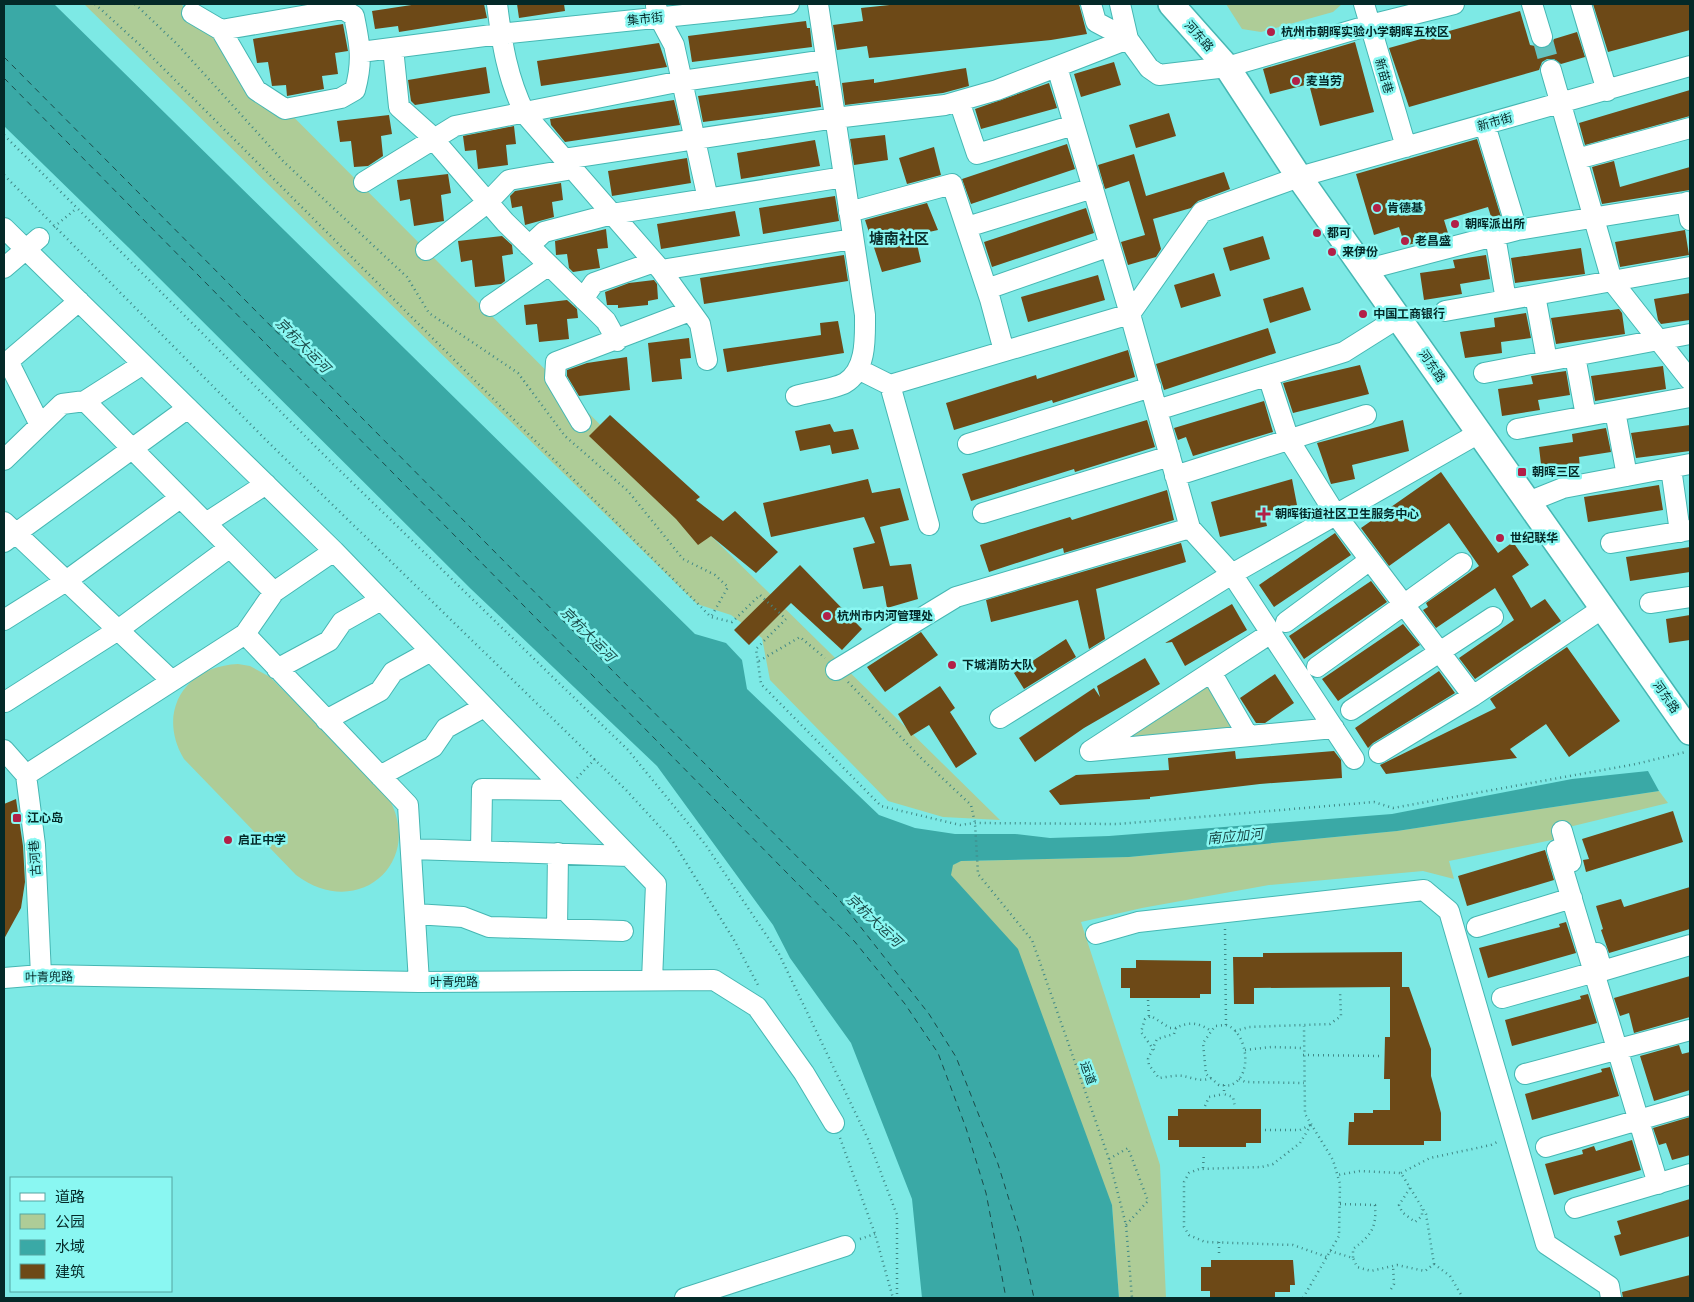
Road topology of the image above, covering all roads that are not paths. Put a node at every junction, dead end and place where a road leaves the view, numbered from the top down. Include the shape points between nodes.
1 (496, 4) edge
2 (789, 4) edge
3 (818, 4) edge
4 (1091, 4) edge
5 (1120, 4) edge
6 (1170, 4) edge
7 (1364, 4) edge
8 (1454, 4) edge
9 (1532, 4) edge
10 (1581, 4) edge
11 (658, 11) edge
12 (192, 13) dead end
13 (1370, 25) junction
14 (221, 30) junction
15 (500, 34) junction
16 (1542, 37) tunnel mouth
17 (1128, 40) junction
18 (393, 48) junction
19 (361, 52) junction
20 (826, 60) junction
21 (1057, 66) junction
22 (1690, 66) edge
23 (1227, 67) junction
24 (1552, 70) tunnel mouth
25 (682, 81) junction
26 (1607, 90) junction
27 (959, 101) junction
28 (1561, 103) junction
29 (525, 114) junction
30 (835, 118) junction
31 (1074, 125) junction
32 (1485, 125) junction
33 (1690, 128) edge
34 (695, 138) junction
35 (434, 140) junction
36 (1406, 147) junction
37 (1577, 158) junction
38 (569, 164) junction
39 (844, 177) junction
40 (1299, 178) junction
41 (364, 182) dead end
42 (1093, 188) junction
43 (708, 199) junction
44 (488, 202) junction
45 (1689, 208) edge
46 (849, 212) junction
47 (612, 214) junction
48 (1594, 217) junction
49 (967, 227) junction
50 (4, 228) edge
51 (1517, 230) junction
52 (1495, 236) junction
53 (40, 238) junction
54 (854, 239) junction
55 (529, 246) junction
56 (1110, 246) junction
57 (426, 250) dead end
58 (549, 265) junction
59 (657, 266) junction
60 (1690, 267) edge
61 (4, 268) edge
62 (1364, 270) junction
63 (1612, 281) junction
64 (987, 289) junction
65 (1535, 295) junction
66 (583, 298) junction
67 (1506, 300) junction
68 (79, 301) junction
69 (490, 306) dead end
70 (690, 311) junction
71 (1445, 311) dead end
72 (1130, 314) junction
73 (1398, 318) junction
74 (1690, 334) edge
75 (1658, 340) junction
76 (617, 341) junction
77 (1004, 351) junction
78 (1575, 356) junction
79 (707, 360) dead end
80 (1547, 361) junction
81 (6, 363) edge
82 (143, 364) junction
83 (858, 369) junction
84 (1484, 373) dead end
85 (1268, 376) junction
86 (1690, 380) edge
87 (890, 385) junction
88 (1151, 388) junction
89 (796, 396) dead end
90 (1690, 397) edge
91 (85, 401) junction
92 (188, 408) junction
93 (1157, 410) junction
94 (1615, 411) junction
95 (1366, 415) dead end
96 (1586, 416) junction
97 (581, 422) dead end
98 (40, 425) junction
99 (1517, 429) dead end
100 (1479, 433) junction
101 (1289, 440) junction
102 (968, 444) dead end
103 (132, 449) junction
104 (1170, 456) junction
105 (4, 460) edge
106 (1690, 464) edge
107 (1671, 468) junction
108 (1175, 476) junction
109 (1627, 476) junction
110 (266, 484) junction
111 (180, 498) junction
112 (1528, 502) junction
113 (983, 513) dead end
114 (1336, 515) junction
115 (206, 524) junction
116 (929, 525) dead end
117 (1190, 528) junction
118 (1685, 531) edge
119 (8, 533) edge
120 (1611, 543) dead end
121 (230, 548) junction
122 (334, 551) junction
123 (1370, 560) junction
124 (1462, 563) dead end
125 (1232, 574) junction
126 (66, 581) junction
127 (274, 592) junction
128 (1690, 597) edge
129 (381, 600) junction
130 (1650, 603) dead end
131 (1405, 606) junction
132 (1603, 608) junction
133 (1493, 617) dead end
134 (4, 620) edge
135 (1278, 628) junction
136 (118, 630) junction
137 (245, 634) junction
138 (431, 651) junction
139 (1440, 652) junction
140 (1317, 666) dead end
141 (277, 669) junction
142 (836, 670) road end
143 (1211, 672) junction
144 (172, 681) junction
145 (1473, 696) junction
146 (5, 702) edge
147 (484, 707) junction
148 (1351, 710) dead end
149 (1000, 718) dead end
150 (326, 720) junction
151 (1334, 728) junction
152 (1690, 732) edge
153 (1248, 736) junction
154 (4, 750) edge
155 (1379, 753) dead end
156 (1354, 758) dead end
157 (26, 776) junction
158 (380, 776) junction
159 (565, 790) junction
160 (412, 848) junction
161 (481, 851) junction
162 (558, 853) junction
163 (629, 856) junction
164 (1572, 898) junction
165 (415, 914) junction
166 (1477, 927) dead end
167 (557, 929) junction
168 (623, 931) dead end
169 (1096, 934) dead end
170 (1690, 945) edge
171 (1595, 972) junction
172 (41, 975) junction
173 (4, 978) edge
174 (652, 980) junction
175 (419, 982) junction
176 (1502, 998) dead end
177 (1690, 1030) edge
178 (1619, 1049) junction
179 (1525, 1074) dead end
180 (1690, 1105) edge
181 (1639, 1120) junction
182 (834, 1123) road end
183 (1546, 1147) dead end
184 (1690, 1174) edge
185 (1658, 1184) junction
186 (1575, 1208) dead end
187 (845, 1246) dead end
188 (685, 1298) edge
189 (1611, 1298) edge

1 - 15 street
2 - 11 street, 集市街
3 - 20 street
4 - 17 street via 1096,22
5 - 17 street
6 - 23 main road, 河东路
7 - 13 street, 新苗巷
8 - 13 street
9 - 16 street
10 - 26 street
11 - 15 street, 集市街
11 - 25 street via 674,45
12 - 14 street
13 - 23 street
13 - 36 street, 新苗巷
14 - 19 street via 343,9 354,16
14 - 19 street via 256,90 285,109 341,98 355,90
15 - 18 street, 集市街
15 - 29 street via 512,86
17 - 21 street
17 - 23 street via 1149,68 1159,75
18 - 19 street, 集市街
18 - 35 street via 399,107
20 - 25 street
20 - 30 street
21 - 27 street
21 - 31 street
22 - 26 street, 新市街
23 - 40 main road, 河东路
24 - 28 street
25 - 29 street
25 - 34 street
26 - 28 street, 新市街
27 - 30 street
27 - 31 street via 977,154
28 - 32 street, 新市街
28 - 37 street
29 - 35 street via 455,126
29 - 38 street
30 - 34 street
30 - 39 street
31 - 42 street
32 - 36 street, 新市街
32 - 51 street
33 - 37 street
34 - 38 street
34 - 43 street
35 - 41 street
35 - 44 street
36 - 40 street, 新市街
37 - 48 street
38 - 44 street via 509,180
38 - 47 street
39 - 43 street
39 - 46 street
40 - 62 main road, 河东路
40 - 72 street, 新市街 via 1202,212
42 - 49 street
42 - 56 street
43 - 47 street
44 - 55 street
44 - 57 street
45 - 48 street
46 - 49 street via 952,184
46 - 54 street
47 - 55 street via 544,232
47 - 59 street
48 - 51 street
48 - 63 street
49 - 64 street
50 - 53 street
51 - 52 street
52 - 62 street
52 - 67 street
53 - 61 street
53 - 68 street
54 - 59 street
54 - 83 street via 865,315 865,342
55 - 58 street
56 - 64 street
56 - 72 street
58 - 66 street
58 - 69 street
59 - 66 street via 594,283
59 - 70 street
60 - 63 street
62 - 73 main road, 河东路
63 - 65 street
63 - 75 street
64 - 77 street
65 - 67 street
65 - 80 street
66 - 76 street via 606,321
67 - 71 street
68 - 81 street
68 - 82 street
70 - 76 street
70 - 79 street via 700,324
72 - 77 street
72 - 88 street
73 - 85 street via 1344,352
73 - 100 main road, 河东路
74 - 75 street
75 - 78 street
75 - 86 street
76 - 97 street via 556,362 555,378
77 - 87 street
78 - 80 street
78 - 96 street
80 - 84 street
81 - 98 street
82 - 91 street
82 - 92 street
83 - 87 street
83 - 89 street via 845,383
85 - 93 street
85 - 101 street
87 - 116 street
88 - 93 street
88 - 102 street
90 - 94 street
91 - 98 street via 62,404
91 - 103 street
92 - 103 street
92 - 110 street
93 - 104 street
94 - 96 street
94 - 109 street
95 - 101 street
96 - 99 street
98 - 105 street
100 - 112 main road, 河东路
100 - 114 street
101 - 108 street
101 - 114 street
103 - 111 street
103 - 119 street
104 - 108 street
104 - 113 street
106 - 107 street
107 - 109 street
107 - 118 street
108 - 117 street
109 - 112 street via 1563,488
110 - 115 street
110 - 122 street
111 - 115 street
111 - 126 street
112 - 132 main road, 河东路
114 - 123 street
114 - 125 street
115 - 121 street
117 - 125 street
117 - 142 street via 956,597
118 - 120 street
119 - 126 street
121 - 127 street
121 - 136 street
122 - 127 street
122 - 129 street
123 - 131 street
123 - 135 street
124 - 131 street
125 - 135 street
125 - 149 street
126 - 134 street
126 - 136 street
127 - 137 street
128 - 130 street
129 - 138 street
129 - 141 street via 342,622 329,641
131 - 139 street
131 - 140 street
132 - 145 street
132 - 152 main road, 河东路
133 - 139 street
135 - 143 street
135 - 151 street
136 - 144 street
136 - 146 street
137 - 141 street
137 - 144 street
138 - 147 street
138 - 150 street via 393,672 380,691
139 - 145 street
139 - 148 street
141 - 150 street
143 - 153 street
143 - 153 street via 1090,751
144 - 157 street
145 - 155 street
147 - 158 street via 446,728 433,747
147 - 159 street
150 - 158 street
151 - 153 street
151 - 156 street
154 - 157 street
157 - 172 street, 古河巷 via 35,845
158 - 160 street via 408,805
159 - 161 street via 482,789
159 - 163 street
160 - 161 street
160 - 165 street
161 - 162 street
162 - 163 street
162 - 167 street
163 - 174 street via 656,884
164 - 166 street
164 - 170 street via 1559,840 1602,971
164 - 171 street
165 - 167 street via 463,917 489,927
165 - 175 street
167 - 168 street
169 - 189 street via 1138,922 1424,890 1449,911 1546,1244 1609,1286
171 - 176 street
171 - 178 street
172 - 173 street, 叶青兜路
172 - 175 street, 叶青兜路
174 - 175 street, 叶青兜路
174 - 182 street, 叶青兜路 via 714,980 757,1007 804,1073
177 - 178 street
178 - 179 street
178 - 181 street
180 - 181 street
181 - 183 street
181 - 185 street
184 - 185 street
185 - 186 street
187 - 188 street

